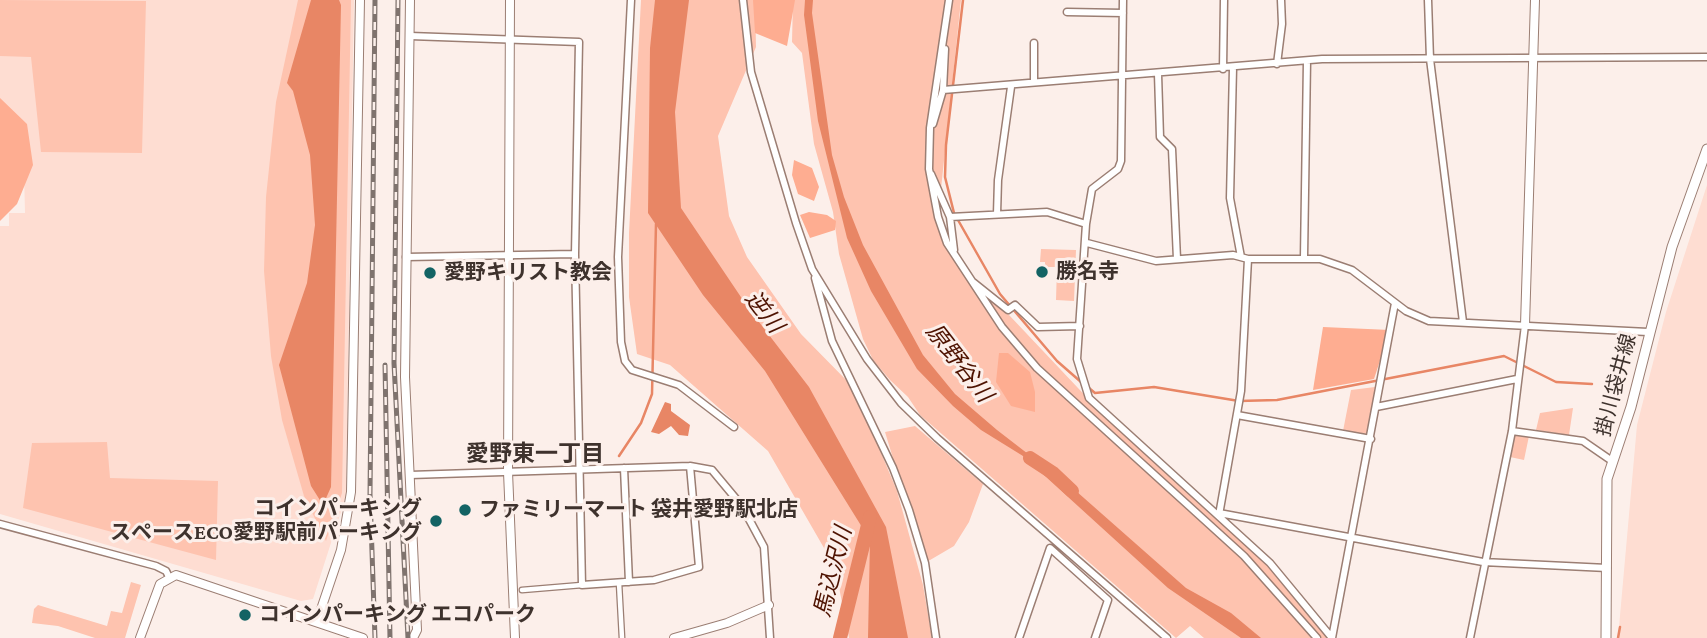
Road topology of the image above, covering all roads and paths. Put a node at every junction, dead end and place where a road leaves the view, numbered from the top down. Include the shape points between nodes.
1 (360, 0) edge
2 (410, 0) edge
3 (509, 0) edge
4 (631, 0) edge
5 (743, 0) edge
6 (948, 0) edge
7 (1123, 0) edge
8 (1224, 0) edge
9 (1281, 0) edge
10 (1428, 0) edge
11 (1535, 0) edge
12 (1067, 12) dead end
13 (1123, 13) junction
14 (410, 36) junction
15 (943, 37) junction
16 (509, 40) junction
17 (1034, 43) dead end
18 (1534, 57) junction
19 (1707, 57) edge
20 (1430, 59) junction
21 (1307, 61) junction
22 (1277, 64) junction
23 (1233, 68) junction
24 (1223, 69) junction
25 (1158, 74) junction
26 (1122, 76) junction
27 (1034, 82) junction
28 (1011, 87) junction
29 (943, 90) junction
30 (930, 128) junction
31 (1707, 149) edge
32 (929, 169) junction
33 (1704, 170) edge
34 (997, 214) junction
35 (950, 217) junction
36 (1086, 224) junction
37 (1087, 243) junction
38 (575, 254) junction
39 (506, 256) junction
40 (406, 257) junction
41 (1304, 257) junction
42 (1244, 258) junction
43 (957, 259) junction
44 (1177, 260) junction
45 (812, 269) junction
46 (969, 279) junction
47 (1395, 303) junction
48 (1463, 322) junction
49 (1525, 325) junction
50 (1080, 326) junction
51 (1648, 332) junction
52 (1517, 379) junction
53 (1376, 407) junction
54 (1237, 415) junction
55 (734, 427) dead end
56 (1512, 431) junction
57 (1371, 439) junction
58 (1612, 461) junction
59 (690, 466) junction
60 (624, 468) junction
61 (577, 470) junction
62 (508, 472) junction
63 (411, 475) junction
64 (1219, 514) junction
65 (0, 524) edge
66 (1352, 538) junction
67 (1483, 562) junction
68 (1607, 568) junction
69 (169, 577) junction
70 (629, 582) junction
71 (619, 583) junction
72 (582, 585) junction
73 (522, 590) dead end
74 (769, 605) junction
75 (317, 621) junction
76 (140, 638) edge
77 (363, 638) edge
78 (412, 638) edge
79 (515, 638) edge
80 (622, 638) edge
81 (674, 638) edge
82 (771, 638) edge
83 (936, 638) edge
84 (1019, 638) edge
85 (1095, 638) edge
86 (1167, 638) edge
87 (1317, 638) edge
88 (1332, 638) edge
89 (1469, 638) edge
90 (1606, 638) edge

1 - 75 street via 351,492 341,551
2 - 14 street
3 - 16 street
4 - 55 street via 618,257 625,361 632,370 687,390
5 - 45 street via 751,72
6 - 15 street
7 - 13 street
8 - 24 street
9 - 22 street
10 - 20 street
11 - 18 street
12 - 13 street
13 - 26 street
14 - 16 street
14 - 40 street
15 - 29 street
15 - 30 street
16 - 38 street via 579,42
16 - 39 street
17 - 27 street
18 - 19 street
18 - 20 street
18 - 49 street
20 - 21 street
20 - 48 street
21 - 22 street
21 - 41 street
22 - 23 street
23 - 24 street
23 - 42 street via 1230,198
24 - 25 street
25 - 26 street
25 - 44 street via 1160,137 1172,149
26 - 27 street
26 - 36 street via 1121,160 1118,169 1092,189
27 - 28 street
28 - 29 street
28 - 34 street
29 - 30 street
30 - 32 street
31 - 33 main road, 掛川袋井線
32 - 35 street
32 - 43 street via 938,217
33 - 51 main road, 掛川袋井線 via 1672,247
34 - 35 street
34 - 36 street via 1047,212
35 - 43 street
36 - 37 street
37 - 44 street via 1156,261
37 - 50 street
38 - 39 street
38 - 61 street
39 - 40 street
39 - 62 street
40 - 63 street via 405,377
41 - 42 street
41 - 47 street via 1352,270
42 - 44 street
42 - 54 street
43 - 46 street
45 - 83 street via 832,341 894,468 909,510 925,563
45 - 86 street via 867,359 901,403
46 - 50 street via 1008,310 1015,305 1038,327
46 - 87 street via 1037,368 1244,556
47 - 48 street via 1417,317
47 - 53 street
48 - 49 street
49 - 51 street
49 - 52 street
50 - 64 street via 1077,359 1089,398
51 - 58 main road, 掛川袋井線 via 1631,407
52 - 53 street
52 - 56 street
53 - 57 street
54 - 57 street
54 - 64 street
56 - 58 street via 1584,441
56 - 67 street
57 - 66 street
58 - 68 main road, 掛川袋井線 via 1606,495
59 - 60 street
59 - 70 street via 699,567
59 - 74 street via 712,470 741,506 764,547
60 - 61 street
60 - 70 street
61 - 62 street
61 - 72 street
62 - 63 street
62 - 79 street
63 - 78 street via 417,630
64 - 66 street
64 - 88 street via 1296,590
65 - 69 street via 156,566
66 - 67 street
66 - 88 street
67 - 68 street
67 - 89 street
68 - 90 main road, 掛川袋井線
69 - 75 street via 186,577
69 - 76 street via 154,596
70 - 71 street
71 - 72 street
71 - 80 street
72 - 73 street
74 - 81 street
74 - 82 street
75 - 77 street
84 - 85 street via 1050,548 1108,600

